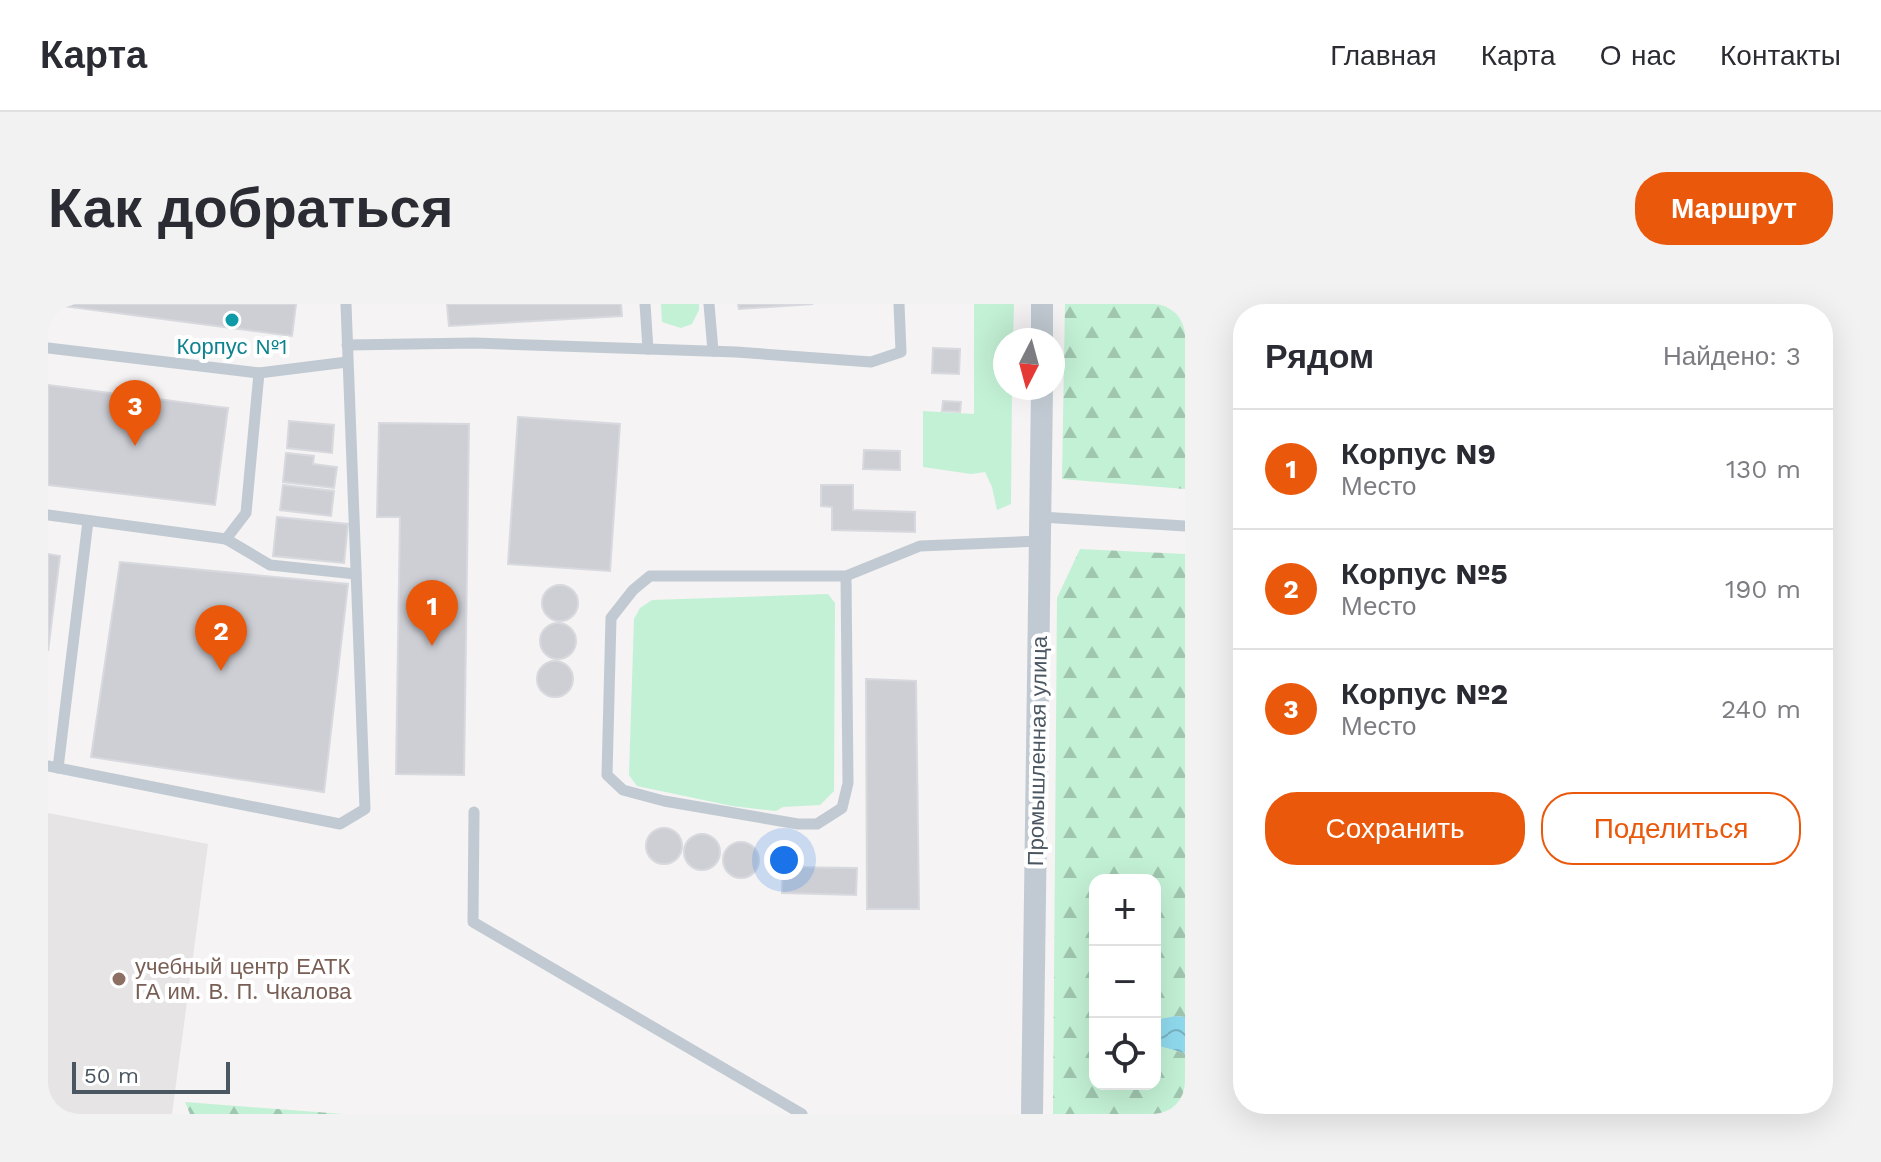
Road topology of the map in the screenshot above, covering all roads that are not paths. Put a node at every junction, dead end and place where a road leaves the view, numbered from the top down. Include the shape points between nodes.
1 (346, 304) edge
2 (645, 304) edge
3 (709, 304) edge
4 (899, 304) edge
5 (1042, 304) edge
6 (1042, 328) edge
7 (347, 345) junction
8 (48, 348) edge
9 (648, 349) junction
10 (713, 351) junction
11 (347, 362) junction
12 (259, 373) junction
13 (1042, 400) edge
14 (48, 515) edge
15 (1041, 517) junction
16 (88, 521) junction
17 (1185, 526) edge
18 (226, 539) junction
19 (1040, 541) junction
20 (356, 574) junction
21 (846, 576) junction
22 (53, 767) edge
23 (474, 812) dead end
24 (802, 1114) edge
25 (1032, 1114) edge

1 - 7 lane
2 - 9 lane
3 - 10 lane
4 - 10 lane via 901,352 871,362
5 - 6 street
7 - 9 lane
7 - 11 lane
8 - 12 lane
9 - 10 lane
11 - 12 lane
11 - 20 lane
12 - 18 lane via 246,513
13 - 15 street, Промышленная улица
14 - 16 lane
15 - 17 lane
15 - 19 street, Промышленная улица
16 - 18 lane
16 - 22 lane
18 - 20 lane via 270,565
19 - 21 lane via 920,546
19 - 25 street, Промышленная улица
20 - 22 lane via 365,809 340,824
21 - 21 lane via 650,576 633,590 611,618 607,775 623,790 664,801 798,824 817,824 842,808 848,783
23 - 24 lane via 473,922

